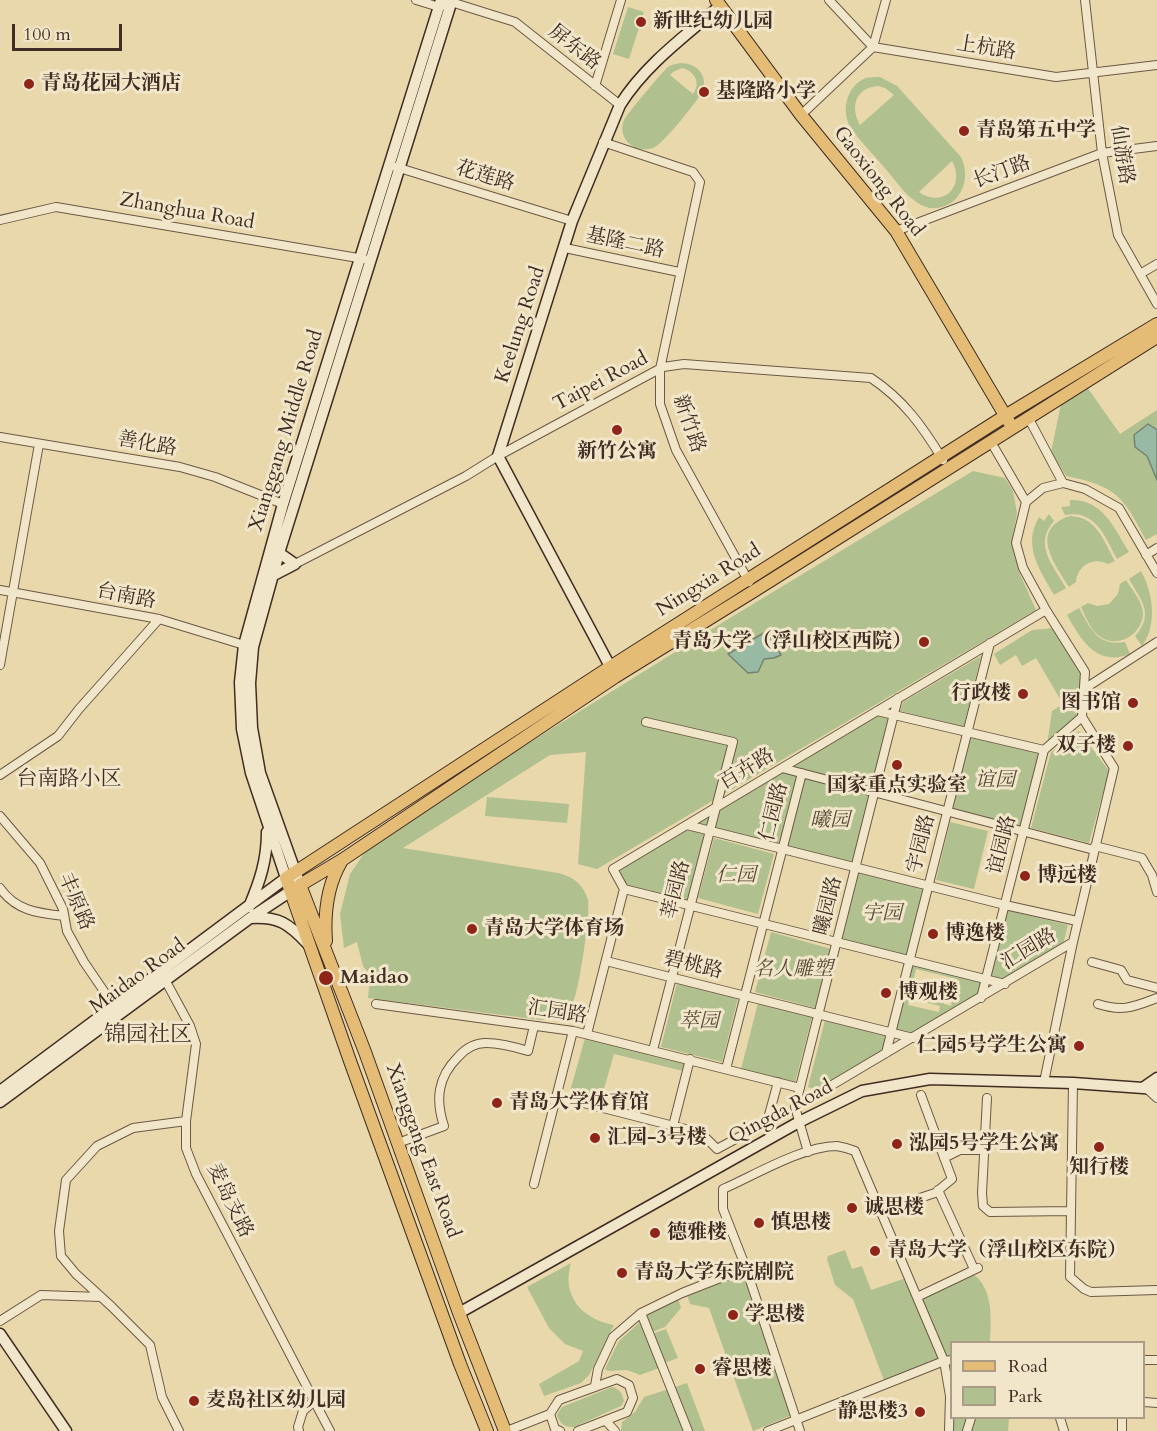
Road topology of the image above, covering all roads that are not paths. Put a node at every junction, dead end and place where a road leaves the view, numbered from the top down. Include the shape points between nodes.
1 (416, 0) edge
2 (621, 0) edge
3 (829, 0) edge
4 (886, 0) edge
5 (1085, 0) edge
6 (446, 2) edge
7 (718, 3) edge
8 (873, 47) junction
9 (1157, 65) edge
10 (1093, 74) junction
11 (595, 86) junction
12 (620, 105) junction
13 (801, 115) junction
14 (603, 142) junction
15 (1157, 146) edge
16 (1102, 153) junction
17 (394, 166) junction
18 (0, 220) edge
19 (572, 221) junction
20 (896, 231) junction
21 (565, 248) junction
22 (364, 259) junction
23 (1157, 264) edge
24 (679, 272) junction
25 (1140, 274) junction
26 (1157, 304) edge
27 (1157, 324) edge
28 (1157, 337) edge
29 (660, 369) junction
30 (1005, 416) junction
31 (1029, 419) junction
32 (1013, 428) junction
33 (0, 437) edge
34 (991, 442) junction
35 (39, 444) junction
36 (498, 456) junction
37 (941, 457) junction
38 (948, 469) junction
39 (1063, 483) junction
40 (1026, 502) junction
41 (283, 504) junction
42 (1157, 548) edge
43 (275, 550) junction
44 (1146, 555) junction
45 (296, 564) junction
46 (1157, 573) edge
47 (267, 578) junction
48 (751, 586) junction
49 (0, 590) edge
50 (14, 592) junction
51 (1046, 610) junction
52 (159, 619) junction
53 (1157, 642) edge
54 (990, 643) junction
55 (244, 645) junction
56 (0, 665) edge
57 (612, 672) junction
58 (1084, 689) junction
59 (898, 698) junction
60 (878, 711) junction
61 (894, 715) junction
62 (1082, 717) junction
63 (646, 722) dead end
64 (968, 732) junction
65 (1044, 750) junction
66 (782, 768) junction
67 (802, 773) junction
68 (0, 776) edge
69 (874, 792) junction
70 (715, 808) junction
71 (948, 812) junction
72 (0, 816) edge
73 (266, 823) junction
74 (687, 825) junction
75 (710, 831) junction
76 (1024, 832) junction
77 (1095, 848) junction
78 (783, 849) junction
79 (342, 860) junction
80 (855, 867) junction
81 (293, 881) junction
82 (929, 886) junction
83 (0, 888) edge
84 (624, 889) junction
85 (1157, 892) edge
86 (1005, 905) junction
87 (691, 906) junction
88 (250, 912) junction
89 (64, 916) junction
90 (1077, 921) junction
91 (763, 924) junction
92 (837, 942) junction
93 (1073, 942) junction
94 (308, 944) junction
95 (327, 954) junction
96 (910, 960) junction
97 (606, 961) junction
98 (1092, 962) dead end
99 (163, 976) junction
100 (672, 977) junction
101 (986, 979) junction
102 (1005, 984) junction
103 (1157, 988) edge
104 (745, 996) junction
105 (981, 998) junction
106 (1157, 998) edge
107 (376, 1004) dead end
108 (1098, 1004) dead end
109 (114, 1006) junction
110 (818, 1014) junction
111 (534, 1026) junction
112 (573, 1031) junction
113 (891, 1032) junction
114 (587, 1034) junction
115 (913, 1038) junction
116 (653, 1050) junction
117 (886, 1053) junction
118 (690, 1059) junction
119 (726, 1069) junction
120 (1157, 1078) edge
121 (778, 1082) junction
122 (1044, 1082) junction
123 (1072, 1083) junction
124 (1144, 1087) junction
125 (800, 1088) junction
126 (1157, 1089) edge
127 (0, 1091) edge
128 (921, 1095) dead end
129 (987, 1098) dead end
130 (1157, 1098) edge
131 (568, 1099) dead end
132 (0, 1102) edge
133 (795, 1107) junction
134 (186, 1120) junction
135 (799, 1122) junction
136 (673, 1126) junction
137 (398, 1143) junction
138 (984, 1150) junction
139 (808, 1152) junction
140 (944, 1158) junction
141 (534, 1184) dead end
142 (938, 1190) junction
143 (880, 1210) junction
144 (1071, 1211) junction
145 (746, 1268) junction
146 (1157, 1290) edge
147 (101, 1297) junction
148 (917, 1297) junction
149 (459, 1313) junction
150 (641, 1313) junction
151 (0, 1321) edge
152 (0, 1334) edge
153 (948, 1361) edge
154 (595, 1386) junction
155 (315, 1400) junction
156 (550, 1414) junction
157 (798, 1420) junction
158 (606, 1421) junction
159 (556, 1430) edge
160 (66, 1431) edge
161 (179, 1431) edge
162 (299, 1431) edge
163 (330, 1431) edge
164 (487, 1431) edge
165 (506, 1431) edge
166 (578, 1431) edge
167 (615, 1431) edge
168 (688, 1431) edge
169 (768, 1431) edge
170 (800, 1431) edge
171 (949, 1431) edge

1 - 6 street, 屏东路
2 - 11 street
3 - 8 street
4 - 8 street
5 - 10 street, 仙游路
6 - 11 street, 屏东路 via 515,22
6 - 17 main road, Xianggang Middle Road
7 - 12 main road, Keelung Road via 660,58
7 - 13 main road, Gaoxiong Road
8 - 10 street, 上杭路 via 1056,78
8 - 13 street
9 - 10 street, 上杭路
10 - 16 street, 仙游路
11 - 12 street, 屏东路
12 - 14 main road, Keelung Road
13 - 20 main road, Gaoxiong Road
14 - 19 main road, Keelung Road
14 - 24 street, 新竹路 via 693,172 700,182
15 - 16 street, 长汀路
16 - 20 street, 长汀路
16 - 25 street, 仙游路 via 1118,235
17 - 19 street, 花莲路
17 - 22 main road, Xianggang Middle Road
18 - 22 street, Zhanghua Road via 56,207
19 - 21 main road, Keelung Road
20 - 30 main road, Gaoxiong Road
21 - 24 street, 基隆二路
21 - 36 main road, Keelung Road
22 - 41 main road, Xianggang Middle Road
22 - 43 main road, Xianggang Middle Road
23 - 25 street
24 - 29 street, 新竹路
25 - 26 street, 仙游路
27 - 30 main road, Ningxia Road
28 - 31 main road, Ningxia Road
29 - 36 street, Taipei Road
29 - 37 street, Taipei Road via 684,364 871,378 917,418
29 - 48 street, 新竹路 via 660,404 676,450
30 - 32 main road, Gaoxiong Road
30 - 37 main road, Ningxia Road
31 - 32 main road, Ningxia Road
31 - 39 street
32 - 34 main road, Ningxia Road
33 - 35 street, 善化路
34 - 38 main road, Ningxia Road
34 - 40 street
35 - 41 street, 善化路 via 180,467
35 - 50 street
36 - 45 street, Taipei Road
36 - 57 main road
37 - 38 street, Taipei Road
37 - 48 main road, Ningxia Road
38 - 48 main road, Ningxia Road
39 - 40 street via 1043,488
39 - 44 street via 1085,489 1119,508
40 - 51 street via 1016,543 1023,568
41 - 43 main road, Xianggang Middle Road
42 - 44 street
43 - 45 main road
43 - 47 main road, Xianggang Middle Road
44 - 46 street
45 - 47 main road
47 - 55 main road, Xianggang Middle Road
47 - 81 main road, Xianggang Middle Road via 253,647 252,728 260,773
48 - 57 main road, Ningxia Road
49 - 50 street, 台南路
50 - 52 street, 台南路
50 - 56 street
51 - 54 street, 百卉路
51 - 58 street via 1085,672
52 - 55 street, 台南路
52 - 68 street via 58,736
53 - 58 street
54 - 59 street, 百卉路
54 - 64 street, 宇园路
55 - 73 main road, Xianggang Middle Road via 240,682 242,729
57 - 79 main road, Ningxia Road
57 - 81 main road, Ningxia Road
58 - 62 street
59 - 60 street, 百卉路
59 - 61 street, 曦园路
60 - 61 street
60 - 66 street, 百卉路
61 - 64 street
61 - 69 street, 曦园路
62 - 65 street
62 - 77 street, 汇园路 via 1114,768
63 - 70 street via 732,742
64 - 65 street
64 - 71 street, 宇园路
65 - 76 street, 谊园路
66 - 67 street
66 - 70 street, 百卉路
67 - 69 street
67 - 78 street, 仁园路
69 - 71 street
69 - 80 street, 曦园路
70 - 74 street, 百卉路
70 - 75 street
71 - 76 street
71 - 82 street, 宇园路
72 - 89 street, 丰原路 via 40,863
73 - 81 main road, Xianggang Middle Road
73 - 88 main road via 264,870
74 - 75 street
74 - 84 street, 百卉路 via 613,869
75 - 78 street
75 - 87 street
76 - 77 street
76 - 86 street, 谊园路
77 - 85 street via 1142,858
77 - 90 street, 汇园路
78 - 80 street
78 - 91 street, 仁园路
79 - 81 main road, Ningxia Road
79 - 95 main road via 328,894
80 - 82 street
80 - 92 street, 曦园路
81 - 88 main road, Maidao Road
81 - 94 main road, Xianggang East Road
81 - 95 main road, Xianggang East Road
82 - 86 street
82 - 96 street, 宇园路
83 - 89 street via 8,898 34,913
84 - 87 street
84 - 97 street, 百卉路
86 - 90 street
86 - 101 street, 谊园路
87 - 91 street
87 - 100 street
88 - 94 main road via 285,923
88 - 99 main road, Maidao Road
89 - 109 street, 丰原路 via 67,931
90 - 93 street, 汇园路
91 - 92 street
91 - 104 street, 仁园路
92 - 96 street
92 - 110 street, 曦园路
93 - 102 street, 汇园路
93 - 122 street
94 - 164 main road, Xianggang East Road
95 - 137 main road, Xianggang East Road
96 - 101 street
96 - 113 street, 宇园路
97 - 100 street, 碧桃路
97 - 114 street, 百卉路
98 - 103 street via 1121,970 1127,980
99 - 109 main road, Maidao Road
99 - 132 main road, Maidao Road
99 - 134 street, 麦岛支路 via 196,1044
100 - 104 street, 碧桃路
100 - 116 street
101 - 102 street
101 - 105 street, 谊园路
102 - 105 street, 汇园路
104 - 110 street, 碧桃路
104 - 119 street, 仁园路
105 - 115 street, 汇园路
106 - 108 street via 1130,1008 1113,1009
107 - 111 street, 汇园路
109 - 127 main road, Maidao Road
110 - 113 street, 碧桃路
110 - 125 street, 曦园路
111 - 112 street, 汇园路
111 - 137 street via 528,1051 485,1043 466,1049 446,1069 440,1088 444,1126
112 - 114 street, 汇园路
112 - 141 street
113 - 115 street, 碧桃路
113 - 117 street, 宇园路
114 - 116 street, 汇园路
115 - 117 street, 汇园路
116 - 118 street, 汇园路
117 - 133 street, 汇园路
118 - 119 street, 汇园路
118 - 136 street
119 - 121 street, 汇园路
120 - 124 main road
121 - 125 street, 汇园路
121 - 136 street via 767,1122 717,1149 702,1133
122 - 123 main road, Qingda Road
122 - 135 main road, Qingda Road via 930,1078 862,1092
123 - 124 main road, Qingda Road
123 - 144 street
124 - 126 main road, Qingda Road
124 - 130 street
125 - 133 street, 曦园路
128 - 140 street
129 - 138 street
131 - 136 street
133 - 135 street, 曦园路
134 - 147 street via 133,1128 97,1146 66,1180 60,1256
134 - 155 street, 麦岛支路 via 186,1148 196,1174
135 - 139 street, 曦园路
135 - 149 main road, Qingda Road
137 - 149 main road, Xianggang East Road
138 - 140 street via 960,1150
138 - 144 street via 983,1206 990,1212
139 - 143 street via 839,1146 855,1151
139 - 145 street via 723,1189 723,1209
140 - 142 street via 952,1179
142 - 143 street
142 - 148 street via 976,1268
143 - 148 street
144 - 146 street via 1070,1277 1083,1289
145 - 150 street
145 - 157 street
147 - 151 street via 41,1295
147 - 161 street via 150,1346 162,1397
148 - 153 street
149 - 165 main road, Xianggang East Road
150 - 154 street via 613,1337 598,1369
150 - 168 street
152 - 160 main road
153 - 157 street
153 - 171 street
154 - 156 street via 559,1400
154 - 158 street via 617,1379 629,1385 633,1398 627,1412
155 - 162 street via 303,1411
155 - 163 street, 麦岛支路
156 - 159 street
156 - 165 street
157 - 169 street
157 - 170 street
158 - 166 street
158 - 167 street

